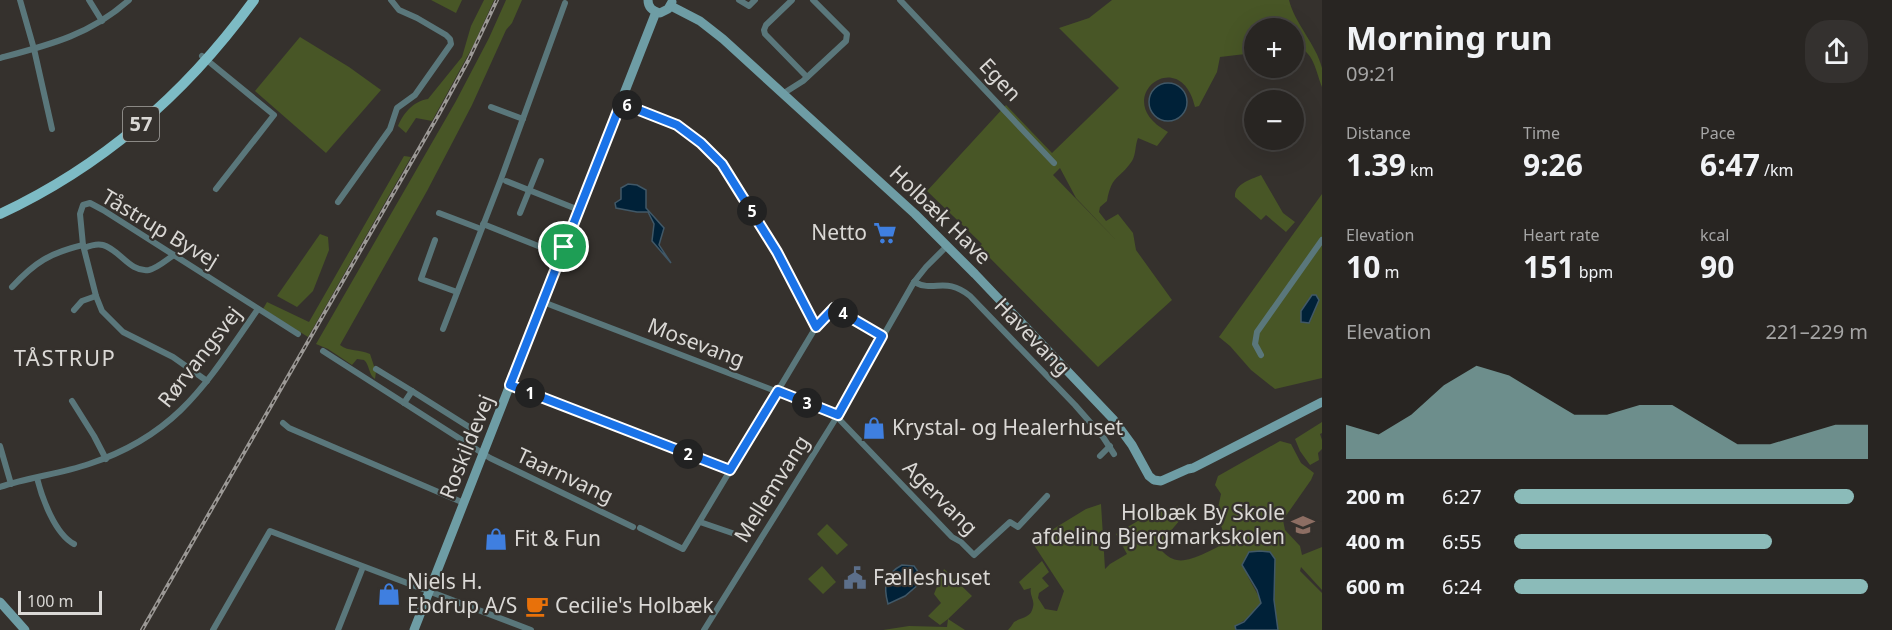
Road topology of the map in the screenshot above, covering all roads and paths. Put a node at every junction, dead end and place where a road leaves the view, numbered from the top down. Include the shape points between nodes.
1 (20, 0) edge
2 (89, 0) edge
3 (129, 0) edge
4 (248, 0) edge
5 (254, 0) edge
6 (391, 0) edge
7 (648, 0) edge
8 (739, 0) edge
9 (755, 0) edge
10 (792, 0) edge
11 (813, 0) edge
12 (900, 0) edge
13 (566, 3) dead end
14 (671, 3) edge
15 (656, 12) junction
16 (102, 21) junction
17 (34, 49) junction
18 (0, 58) edge
19 (204, 58) junction
20 (807, 77) junction
21 (784, 93) junction
22 (621, 103) junction
23 (491, 107) dead end
24 (523, 119) junction
25 (52, 129) dead end
26 (541, 161) dead end
27 (1054, 163) dead end
28 (503, 180) junction
29 (216, 189) dead end
30 (530, 190) junction
31 (338, 202) dead end
32 (0, 207) edge
33 (579, 210) junction
34 (439, 213) dead end
35 (520, 213) dead end
36 (0, 214) edge
37 (482, 226) junction
38 (435, 240) dead end
39 (1322, 240) edge
40 (83, 246) junction
41 (947, 246) junction
42 (174, 255) junction
43 (561, 255) junction
44 (914, 282) junction
45 (12, 287) dead end
46 (457, 292) junction
47 (96, 296) junction
48 (543, 302) junction
49 (258, 309) junction
50 (74, 310) dead end
51 (816, 327) junction
52 (443, 329) dead end
53 (298, 334) dead end
54 (882, 336) junction
55 (323, 351) dead end
56 (1261, 356) dead end
57 (376, 369) dead end
58 (207, 381) junction
59 (510, 385) junction
60 (412, 391) junction
61 (778, 391) junction
62 (72, 400) dead end
63 (1322, 402) edge
64 (404, 403) junction
65 (837, 416) junction
66 (283, 423) dead end
67 (469, 427) dead end
68 (0, 446) edge
69 (1110, 446) junction
70 (483, 454) junction
71 (1114, 454) dead end
72 (1100, 456) dead end
73 (106, 459) junction
74 (730, 470) junction
75 (37, 478) junction
76 (10, 483) junction
77 (0, 487) edge
78 (1047, 496) dead end
79 (464, 503) junction
80 (700, 522) junction
81 (735, 534) dead end
82 (74, 544) dead end
83 (363, 567) junction
84 (429, 592) junction
85 (0, 602) edge
86 (509, 622) junction
87 (26, 630) edge
88 (213, 630) edge
89 (338, 630) edge
90 (414, 630) edge
91 (506, 630) edge
92 (531, 630) edge
93 (704, 630) edge

1 - 17 street
2 - 16 street
3 - 16 street
4 - 19 main road, 57
5 - 19 main road, 57
6 - 31 street via 399,10 449,37 451,44 415,95 396,109 390,129
7 - 15 street
8 - 9 street via 749,6
10 - 20 street via 764,30
11 - 20 street via 847,37
12 - 27 street, Egen
13 - 24 street
14 - 15 street via 664,12
14 - 21 street, Holbæk Have via 712,30
15 - 22 street, Roskildevej
16 - 17 street via 63,41
17 - 18 street
17 - 25 street
19 - 29 street via 274,115
19 - 32 main road, 57 via 116,136 63,173
19 - 36 main road, 57 via 166,102 120,141 67,178
20 - 21 street
21 - 41 street, Holbæk Have
22 - 33 street, Roskildevej
22 - 51 street via 677,125 722,164 777,252
23 - 24 street
24 - 28 street
26 - 30 street
28 - 30 street
28 - 37 street
30 - 33 street
30 - 35 street
33 - 43 street, Roskildevej
34 - 37 street
37 - 43 street
37 - 46 street
38 - 46 street via 421,279
39 - 56 street via 1256,334 1255,344
40 - 42 street via 105,245 135,267 146,270
40 - 42 street, Tåstrup Byvej via 80,211 90,203
40 - 45 street via 44,258
40 - 47 street, Tåstrup Byvej
41 - 44 street, Mellemvang
41 - 63 street, Holbæk Have via 1113,419 1154,480 1161,481 1193,467 1217,448
42 - 49 street, Tåstrup Byvej
43 - 48 street, Roskildevej
44 - 54 street, Mellemvang
44 - 69 street, Havevang via 954,286 970,296
46 - 52 street
47 - 50 street via 84,300
47 - 58 street, Tåstrup Byvej via 104,314 123,332 173,357
48 - 59 street, Roskildevej
48 - 61 street, Mosevang
49 - 53 street, Tåstrup Byvej
49 - 58 street, Rørvangsvej
51 - 54 street via 834,308
51 - 61 street
54 - 65 street, Mellemvang
55 - 64 street, Taarnvang
57 - 60 street
58 - 73 street, Rørvangsvej via 168,424
59 - 70 street, Roskildevej
59 - 74 street
60 - 64 street
60 - 67 street
61 - 65 street, Mosevang
61 - 74 street
62 - 73 street
64 - 70 street, Taarnvang
65 - 78 street, Agervang via 952,537 974,555 1010,522 1018,527
65 - 93 street, Mellemvang
66 - 79 street
68 - 76 street
69 - 71 street, Havevang
69 - 72 street
70 - 79 street, Roskildevej
70 - 80 street, Taarnvang via 683,549
73 - 75 street, Rørvangsvej
74 - 80 street
75 - 76 street, Rørvangsvej
75 - 82 street via 52,518
76 - 77 street, Rørvangsvej
79 - 84 street, Roskildevej
80 - 81 street
83 - 84 street
83 - 88 street via 270,531
83 - 89 street
84 - 86 street
84 - 90 street, Roskildevej
85 - 87 street
86 - 91 street
86 - 92 street

